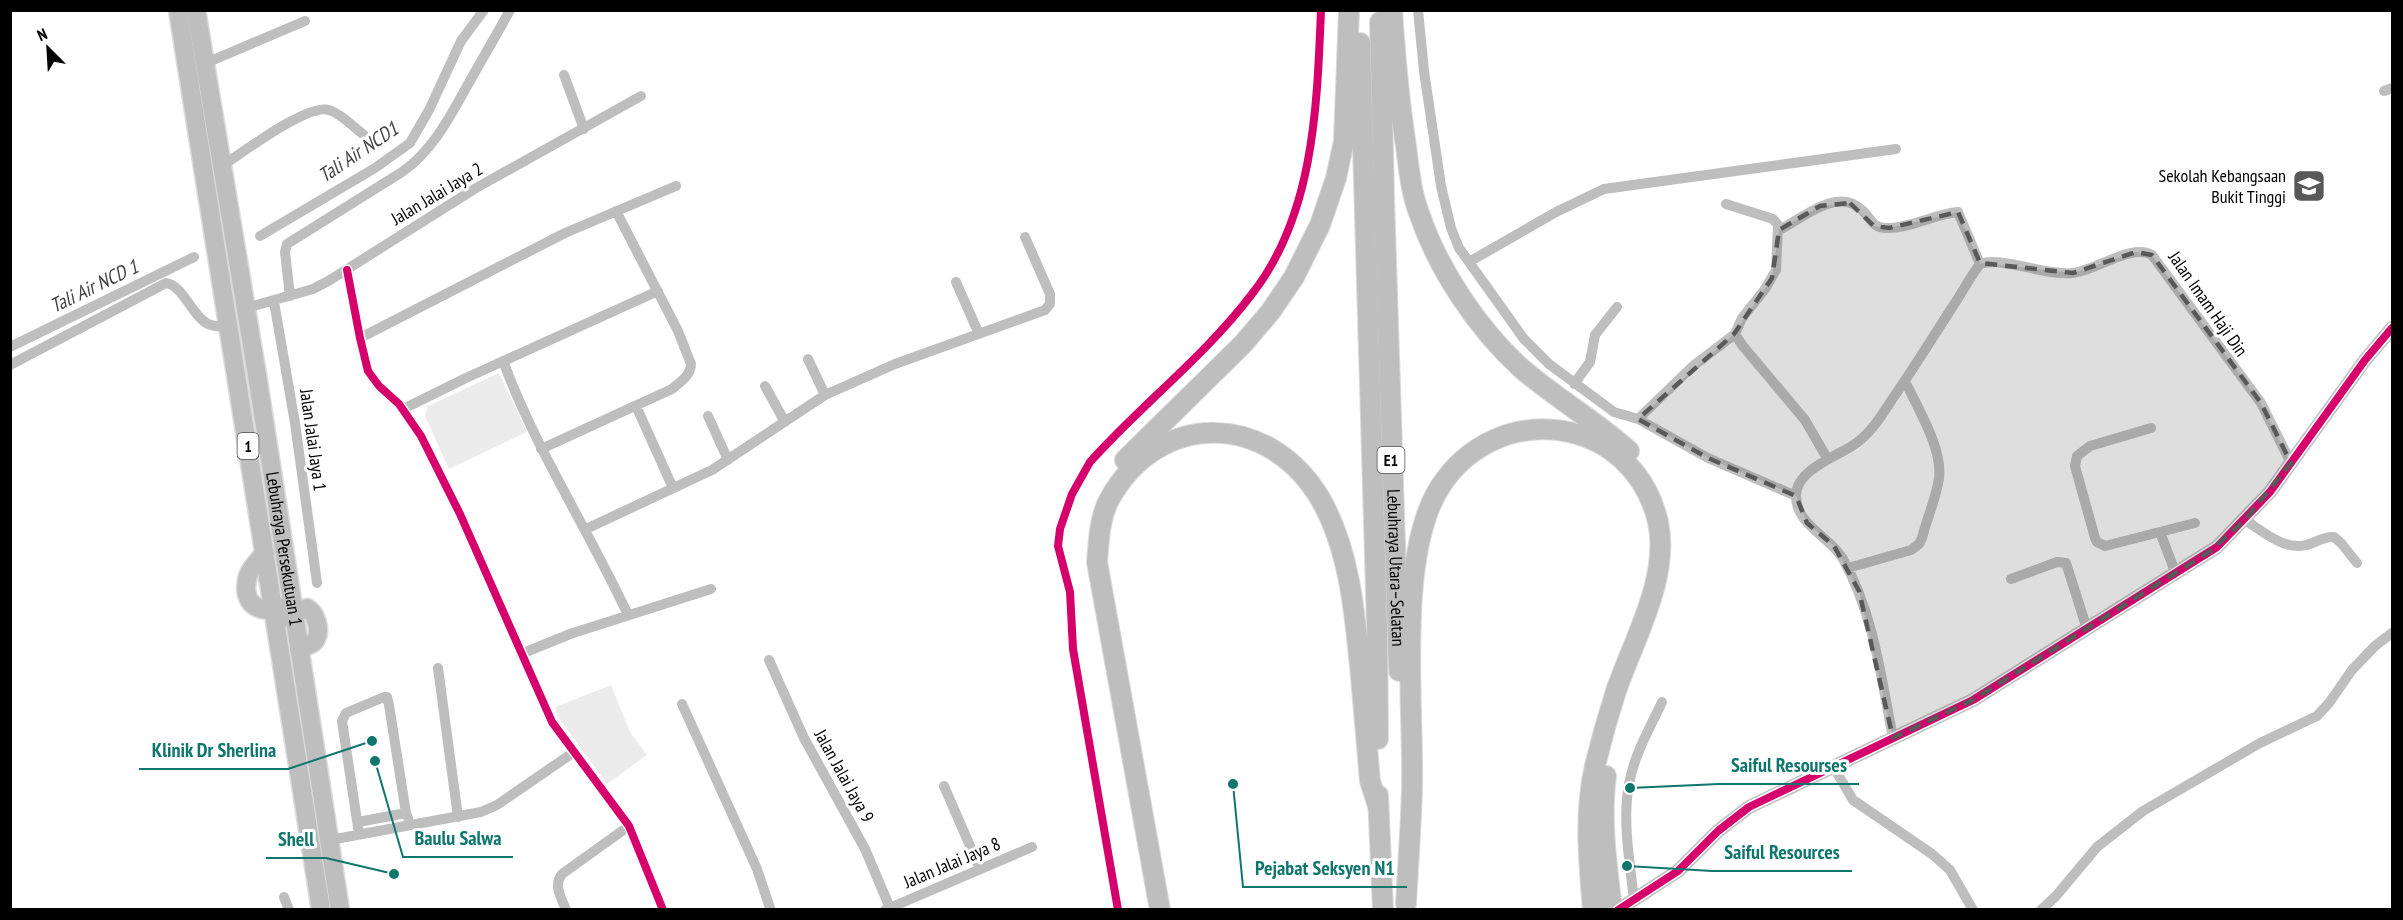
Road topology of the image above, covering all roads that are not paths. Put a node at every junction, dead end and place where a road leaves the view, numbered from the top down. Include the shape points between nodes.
1 (178, 10) edge
2 (196, 10) edge
3 (510, 10) edge
4 (1321, 10) edge
5 (1349, 10) edge
6 (1359, 10) edge
7 (1380, 10) edge
8 (1392, 10) edge
9 (1418, 10) edge
10 (305, 21) dead end
11 (206, 63) junction
12 (564, 75) dead end
13 (641, 96) dead end
14 (584, 129) junction
15 (363, 135) dead end
16 (1896, 149) dead end
17 (222, 166) junction
18 (676, 186) dead end
19 (1726, 204) dead end
20 (616, 211) junction
21 (1779, 230) junction
22 (1025, 237) dead end
23 (1469, 262) junction
24 (1980, 264) junction
25 (347, 270) junction
26 (956, 282) dead end
27 (658, 291) junction
28 (290, 296) junction
29 (274, 302) junction
30 (1617, 307) dead end
31 (246, 308) junction
32 (228, 327) junction
33 (2392, 331) edge
34 (979, 334) junction
35 (1735, 334) junction
36 (360, 338) junction
37 (807, 359) dead end
38 (503, 361) junction
39 (10, 365) edge
40 (1905, 381) junction
41 (1574, 384) junction
42 (765, 386) dead end
43 (825, 395) junction
44 (636, 406) junction
45 (403, 409) junction
46 (708, 416) dead end
47 (1638, 419) junction
48 (785, 422) junction
49 (2151, 428) dead end
50 (541, 449) junction
51 (1827, 458) junction
52 (728, 460) junction
53 (2291, 463) junction
54 (673, 488) junction
55 (1796, 496) junction
56 (2245, 519) junction
57 (2195, 523) dead end
58 (586, 529) junction
59 (2160, 532) junction
60 (2357, 564) dead end
61 (1848, 568) junction
62 (2176, 574) junction
63 (2010, 579) dead end
64 (316, 583) dead end
65 (711, 589) dead end
66 (283, 612) junction
67 (628, 615) junction
68 (2087, 629) junction
69 (2392, 633) edge
70 (521, 654) junction
71 (769, 660) dead end
72 (438, 668) dead end
73 (1662, 702) dead end
74 (682, 704) dead end
75 (1893, 738) junction
76 (574, 752) junction
77 (1833, 766) junction
78 (944, 786) dead end
79 (1378, 806) junction
80 (458, 817) junction
81 (408, 819) junction
82 (358, 822) junction
83 (629, 826) junction
84 (359, 834) junction
85 (330, 840) junction
86 (1032, 847) dead end
87 (980, 869) junction
88 (284, 897) dead end
89 (1634, 900) junction
90 (1406, 907) edge
91 (289, 909) edge
92 (321, 909) edge
93 (340, 909) edge
94 (566, 909) edge
95 (663, 909) edge
96 (758, 909) edge
97 (770, 909) edge
98 (888, 909) edge
99 (1118, 909) edge
100 (1147, 909) edge
101 (1160, 909) edge
102 (1383, 909) edge
103 (1593, 909) edge
104 (1612, 909) edge
105 (1618, 909) edge
106 (1973, 909) edge
107 (2041, 909) edge

1 - 32 highway, Lebuhraya Persekutuan 1 / 1
2 - 11 highway, Lebuhraya Persekutuan 1 / 1
3 - 28 street via 454,109 419,158 287,244
4 - 99 street via 1309,160 1301,196 1274,261 1229,322 1090,462 1076,485 1060,529 1058,546 1070,592 1073,649
5 - 100 highway via 1344,141 1320,225 1294,277 1244,344 1116,470 1096,502 1087,550 1092,604
6 - 79 highway, Lebuhraya Utara–Selatan / E1 via 1377,625
7 - 90 highway, Lebuhraya Utara–Selatan / E1
8 - 104 highway via 1410,180 1430,241 1465,302 1520,367 1634,455 1651,475 1670,522 1669,572 1625,697 1606,768 1605,849
9 - 23 street via 1441,186 1453,234
10 - 11 street
11 - 17 highway, Lebuhraya Persekutuan 1 / 1
12 - 14 street
13 - 14 street, Jalan Jalai Jaya 2
14 - 25 street, Jalan Jalai Jaya 2 via 476,188
15 - 17 street via 334,112 321,109 300,116
16 - 23 street via 1604,189
17 - 31 highway, Lebuhraya Persekutuan 1 / 1
18 - 20 street
19 - 21 street via 1773,219
20 - 27 street
20 - 36 street via 564,233
21 - 24 street via 1833,202 1857,206 1874,226 1883,228 1958,212
21 - 35 street via 1776,270
22 - 34 street via 1047,287 1050,304 1038,313
23 - 41 street via 1524,339
24 - 40 street
24 - 53 street, Jalan Imam Haji Din via 1991,262 2073,273 2136,252 2152,255 2260,403
25 - 28 street, Jalan Jalai Jaya 2 via 313,289
25 - 36 street
26 - 34 street
27 - 38 street
27 - 44 street via 692,363 689,373 672,389
28 - 29 street, Jalan Jalai Jaya 2
29 - 31 street, Jalan Jalai Jaya 2
29 - 64 street, Jalan Jalai Jaya 1
30 - 41 street via 1595,335 1590,362
31 - 66 highway, Lebuhraya Persekutuan 1 / 1
32 - 39 street via 205,322 175,286 166,283
32 - 66 highway, Lebuhraya Persekutuan 1 / 1 via 265,553 251,570 247,593 255,606
33 - 53 street via 2365,360
34 - 43 street via 895,364
35 - 47 street via 1693,366
35 - 51 street via 1805,420
36 - 45 street via 368,371
37 - 43 street
38 - 45 street
38 - 50 street
40 - 51 street via 1860,441
40 - 61 street via 1939,464 1939,480 1922,538 1911,550
41 - 47 street via 1614,412
42 - 48 street
43 - 48 street
44 - 50 street
44 - 54 street
45 - 70 street via 460,514
46 - 52 street
47 - 55 street via 1708,458
48 - 52 street
49 - 59 street via 2084,449 2075,466 2097,542 2105,546
50 - 58 street
51 - 55 street via 1803,479
52 - 54 street
53 - 56 street
54 - 58 street
55 - 61 street via 1807,523 1834,546
56 - 60 street via 2291,545 2308,545 2334,537
56 - 62 street via 2217,547
57 - 59 street
58 - 67 street
59 - 62 street
61 - 75 street via 1867,613
62 - 68 street
63 - 68 street via 2057,562 2066,563
65 - 67 street
66 - 85 highway, Lebuhraya Persekutuan 1 / 1 via 299,649
66 - 92 highway, Lebuhraya Persekutuan 1 / 1
67 - 70 street
68 - 75 street via 1973,700
69 - 107 street via 2352,670 2329,703 2311,719 2260,743 2132,819 2097,847
70 - 76 street via 552,722
71 - 98 street, Jalan Jalai Jaya 9 via 804,738 865,849
72 - 80 street
73 - 89 street via 1629,783 1627,821
74 - 97 street via 757,869
75 - 77 street
76 - 80 street via 497,805
76 - 83 street
77 - 89 street via 1740,812 1678,871
77 - 106 street via 1853,800 1950,870
78 - 87 street
79 - 101 highway via 1370,782 1354,604 1340,547 1321,501 1295,465 1279,452 1244,436 1203,433 1156,448 1138,461 1109,501 1102,516 1097,562
79 - 102 highway, Lebuhraya Utara–Selatan / E1
80 - 81 street
81 - 82 street
81 - 82 street via 387,697 346,713 342,721
81 - 84 street
82 - 84 street
83 - 94 street via 561,874 557,886
83 - 95 street
84 - 85 street
85 - 93 highway, Lebuhraya Persekutuan 1 / 1
86 - 87 street, Jalan Jalai Jaya 8
87 - 98 street, Jalan Jalai Jaya 8
88 - 91 street
89 - 105 street
90 - 103 highway via 1412,788 1412,620 1423,528 1440,488 1473,452 1509,433 1532,428 1559,429 1608,449 1636,475 1658,522 1659,576 1615,694 1591,789 1589,851
96 - 97 street

